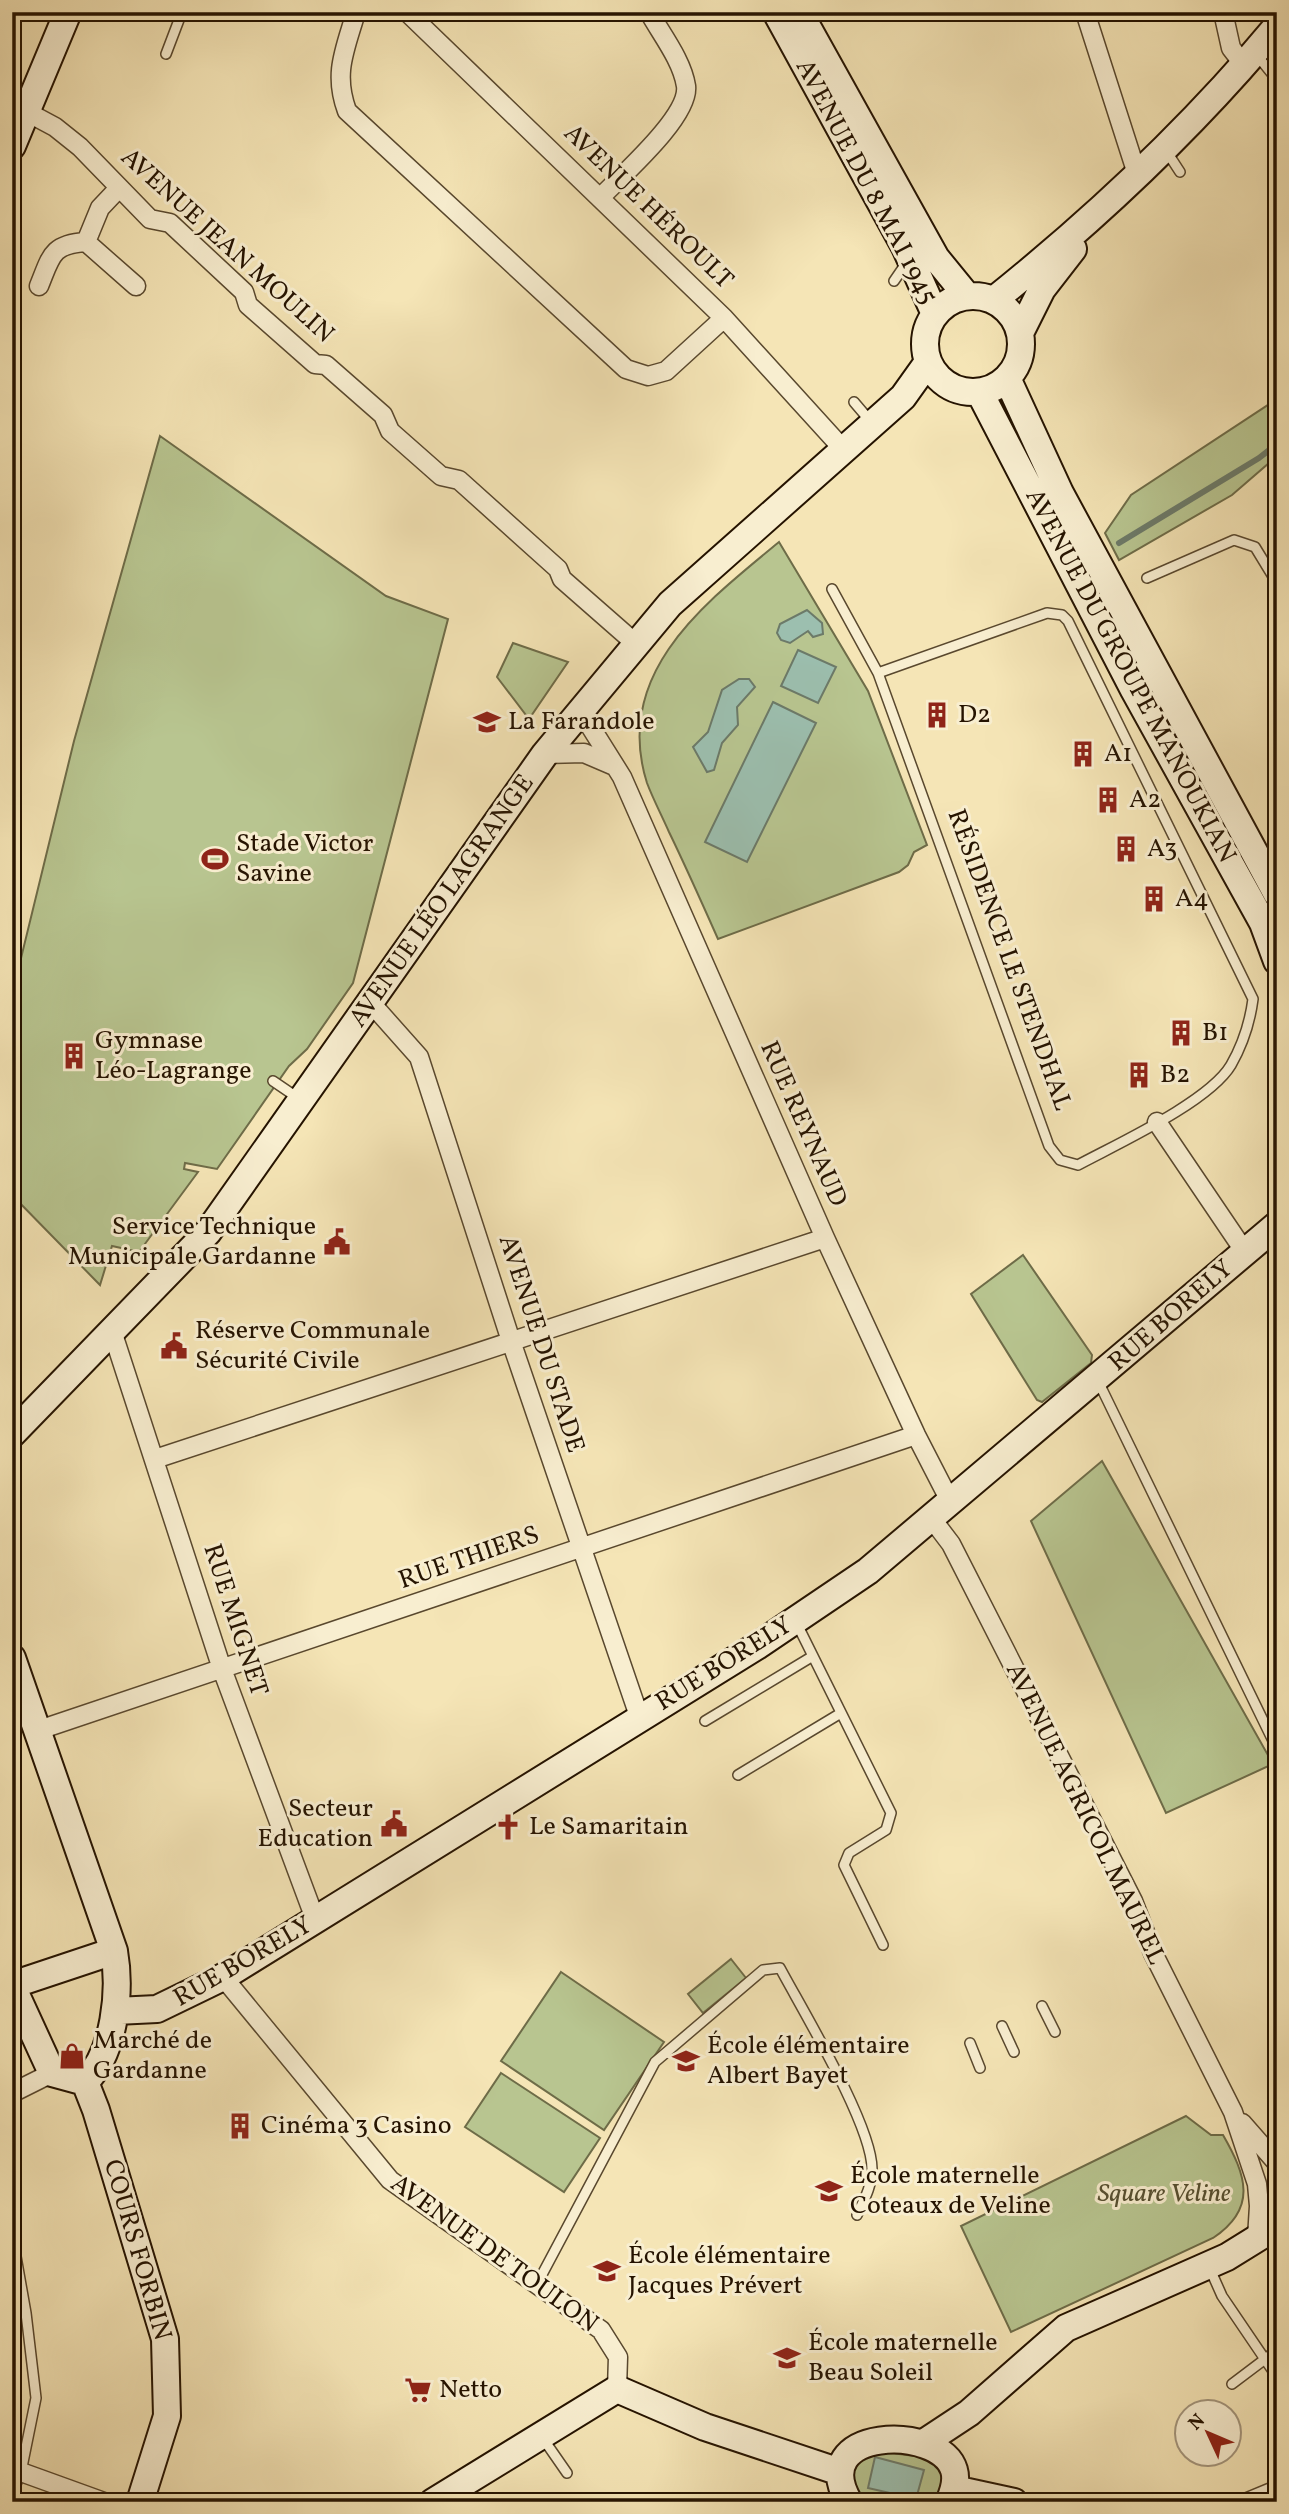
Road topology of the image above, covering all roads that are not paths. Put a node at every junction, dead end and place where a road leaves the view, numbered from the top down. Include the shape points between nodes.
1 (68, 12) edge
2 (182, 12) edge
3 (356, 12) edge
4 (407, 12) edge
5 (649, 12) edge
6 (1085, 12) edge
7 (1223, 12) edge
8 (792, 21) edge
9 (1277, 26) edge
10 (166, 54) dead end
11 (1249, 59) junction
12 (1277, 80) edge
13 (27, 112) junction
14 (12, 146) edge
15 (1164, 147) junction
16 (1180, 172) dead end
17 (1137, 174) junction
18 (118, 189) junction
19 (601, 197) junction
20 (1104, 209) junction
21 (86, 243) junction
22 (910, 258) junction
23 (894, 281) dead end
24 (39, 286) dead end
25 (135, 286) dead end
26 (967, 296) junction
27 (994, 300) junction
28 (935, 314) junction
29 (724, 318) junction
30 (1020, 333) junction
31 (928, 362) junction
32 (1007, 378) junction
33 (946, 384) junction
34 (980, 393) junction
35 (903, 397) junction
36 (854, 402) dead end
37 (873, 424) junction
38 (844, 449) junction
39 (1147, 578) dead end
40 (1277, 583) edge
41 (832, 589) dead end
42 (635, 643) junction
43 (877, 673) junction
44 (580, 710) junction
45 (545, 754) junction
46 (612, 765) junction
47 (1277, 894) edge
48 (1277, 961) edge
49 (370, 1003) junction
50 (273, 1081) dead end
51 (302, 1100) junction
52 (1157, 1122) junction
53 (1277, 1225) edge
54 (825, 1238) junction
55 (1245, 1252) junction
56 (113, 1334) junction
57 (511, 1342) junction
58 (1097, 1380) junction
59 (12, 1434) edge
60 (916, 1435) junction
61 (155, 1459) junction
62 (942, 1511) junction
63 (583, 1548) junction
64 (795, 1620) junction
65 (813, 1656) junction
66 (12, 1658) edge
67 (222, 1670) junction
68 (841, 1713) junction
69 (639, 1716) junction
70 (705, 1721) dead end
71 (39, 1730) junction
72 (1277, 1749) edge
73 (738, 1775) dead end
74 (318, 1919) junction
75 (883, 1945) dead end
76 (114, 1951) junction
77 (223, 1977) junction
78 (12, 1986) edge
79 (1042, 2006) dead end
80 (116, 2011) junction
81 (1002, 2026) dead end
82 (1055, 2032) dead end
83 (970, 2043) dead end
84 (1014, 2052) dead end
85 (980, 2068) dead end
86 (52, 2073) junction
87 (85, 2082) junction
88 (12, 2093) edge
89 (1233, 2112) junction
90 (1277, 2163) edge
91 (857, 2215) dead end
92 (1267, 2232) edge
93 (12, 2234) edge
94 (1208, 2265) junction
95 (537, 2284) junction
96 (1277, 2350) edge
97 (1263, 2358) junction
98 (1277, 2377) edge
99 (1232, 2384) dead end
100 (617, 2389) junction
101 (541, 2436) junction
102 (922, 2444) junction
103 (21, 2472) junction
104 (839, 2472) junction
105 (567, 2473) dead end
106 (1277, 2485) edge
107 (12, 2494) edge
108 (951, 2496) edge
109 (104, 2502) edge
110 (139, 2502) edge
111 (433, 2502) edge
112 (849, 2502) edge
113 (1014, 2502) edge
114 (1236, 2502) edge

1 - 13 main road
2 - 10 lane
3 - 29 street via 340,68 339,88 347,111 626,369 648,376 666,371
4 - 19 street, AVENUE HÉROULT
5 - 19 street via 680,68 686,87 683,104
6 - 17 street
7 - 11 street via 1231,48
8 - 22 main road, AVENUE DU 8 MAI 1945
8 - 26 main road, AVENUE DU 8 MAI 1945 via 929,247
9 - 11 main road
11 - 12 lane
11 - 15 main road
13 - 14 main road
13 - 18 street, AVENUE JEAN MOULIN via 80,147
15 - 16 lane
15 - 17 main road
17 - 20 main road
18 - 21 street via 100,208
18 - 42 street, AVENUE JEAN MOULIN via 150,219 170,223 244,292 248,305 383,415 390,431 441,476 459,480
19 - 29 street, AVENUE HÉROULT
20 - 27 main road
20 - 30 main road via 1042,289
21 - 24 street via 60,246
21 - 25 street
22 - 23 lane
22 - 28 main road, AVENUE DU 8 MAI 1945
26 - 27 main road
26 - 28 main road
27 - 30 main road via 1007,310
28 - 31 main road via 924,345
29 - 38 street, AVENUE HÉROULT
30 - 32 main road via 1021,355
31 - 33 main road
31 - 35 main road, AVENUE LÉO LAGRANGE
32 - 34 main road
32 - 47 main road, AVENUE DU GROUPE MANOUKIAN via 1060,493
33 - 34 main road via 962,392
33 - 35 main road, AVENUE LÉO LAGRANGE
34 - 48 main road, AVENUE DU GROUPE MANOUKIAN via 1134,690 1263,923
35 - 37 main road, AVENUE LÉO LAGRANGE
36 - 37 lane
37 - 38 main road, AVENUE LÉO LAGRANGE
38 - 42 main road, AVENUE LÉO LAGRANGE via 670,604
39 - 40 lane via 1234,540 1255,547
41 - 43 lane, RÉSIDENCE LE STENDHAL
42 - 44 main road, AVENUE LÉO LAGRANGE
43 - 52 lane, RÉSIDENCE LE STENDHAL via 1049,1146 1060,1160 1078,1165
43 - 52 lane, RÉSIDENCE LE STENDHAL via 1047,614 1062,615 1068,621 1253,999 1249,1025 1230,1066 1216,1083
44 - 45 main road, AVENUE LÉO LAGRANGE
44 - 46 street, RUE REYNAUD
45 - 46 street via 584,753
45 - 49 main road, AVENUE LÉO LAGRANGE
46 - 54 street, RUE REYNAUD via 622,777
49 - 51 main road, AVENUE LÉO LAGRANGE
49 - 57 street, AVENUE DU STADE via 419,1057
50 - 51 lane
51 - 56 main road, AVENUE LÉO LAGRANGE via 208,1232
52 - 55 street
53 - 55 main road, RUE BORELY
54 - 57 street
54 - 60 street, RUE REYNAUD
55 - 58 main road, RUE BORELY
56 - 59 main road, AVENUE LÉO LAGRANGE
56 - 61 street, RUE MIGNET
57 - 61 street
57 - 63 street, AVENUE DU STADE
58 - 62 main road, RUE BORELY
58 - 72 lane
60 - 62 street, RUE REYNAUD
60 - 63 street, RUE THIERS
61 - 67 street, RUE MIGNET
62 - 64 main road, RUE BORELY via 868,1571
62 - 89 street, AVENUE AGRICOL MAUREL via 951,1544 1127,1889 1153,1953
63 - 67 street, RUE THIERS
63 - 69 street, AVENUE DU STADE
64 - 65 lane
64 - 69 main road, RUE BORELY
65 - 68 lane
65 - 70 lane
66 - 71 main road
67 - 71 street, RUE THIERS
67 - 74 street, RUE MIGNET
68 - 73 lane
68 - 75 lane via 891,1813 886,1830 849,1853 844,1866
69 - 74 main road, RUE BORELY
71 - 76 main road
74 - 77 main road, RUE BORELY
76 - 78 main road
76 - 80 main road
77 - 80 main road, RUE BORELY via 157,2009
77 - 95 street, AVENUE DE TOULON via 390,2179
78 - 86 main road
79 - 82 lane
80 - 87 main road via 96,2066
81 - 84 lane
83 - 85 lane
86 - 87 main road
86 - 88 street
87 - 110 main road, COURS FORBIN via 165,2339 167,2416
89 - 90 street, AVENUE AGRICOL MAUREL
89 - 92 street, AVENUE AGRICOL MAUREL
91 - 95 lane via 869,2190 872,2168 866,2136 780,1968 763,1970 655,2062
92 - 94 main road, AVENUE AGRICOL MAUREL
93 - 103 lane via 36,2398
94 - 97 lane via 1222,2296
94 - 102 main road, AVENUE AGRICOL MAUREL via 1066,2328 970,2413
95 - 100 street, AVENUE DE TOULON via 601,2330 618,2357
96 - 97 lane
97 - 98 lane
97 - 99 lane
100 - 101 main road
100 - 104 main road via 705,2427
101 - 105 lane
101 - 111 main road
102 - 104 main road via 874,2439 846,2457
102 - 108 main road via 945,2455 955,2471
103 - 107 lane
103 - 109 street
104 - 112 main road
106 - 114 lane
108 - 113 main road

